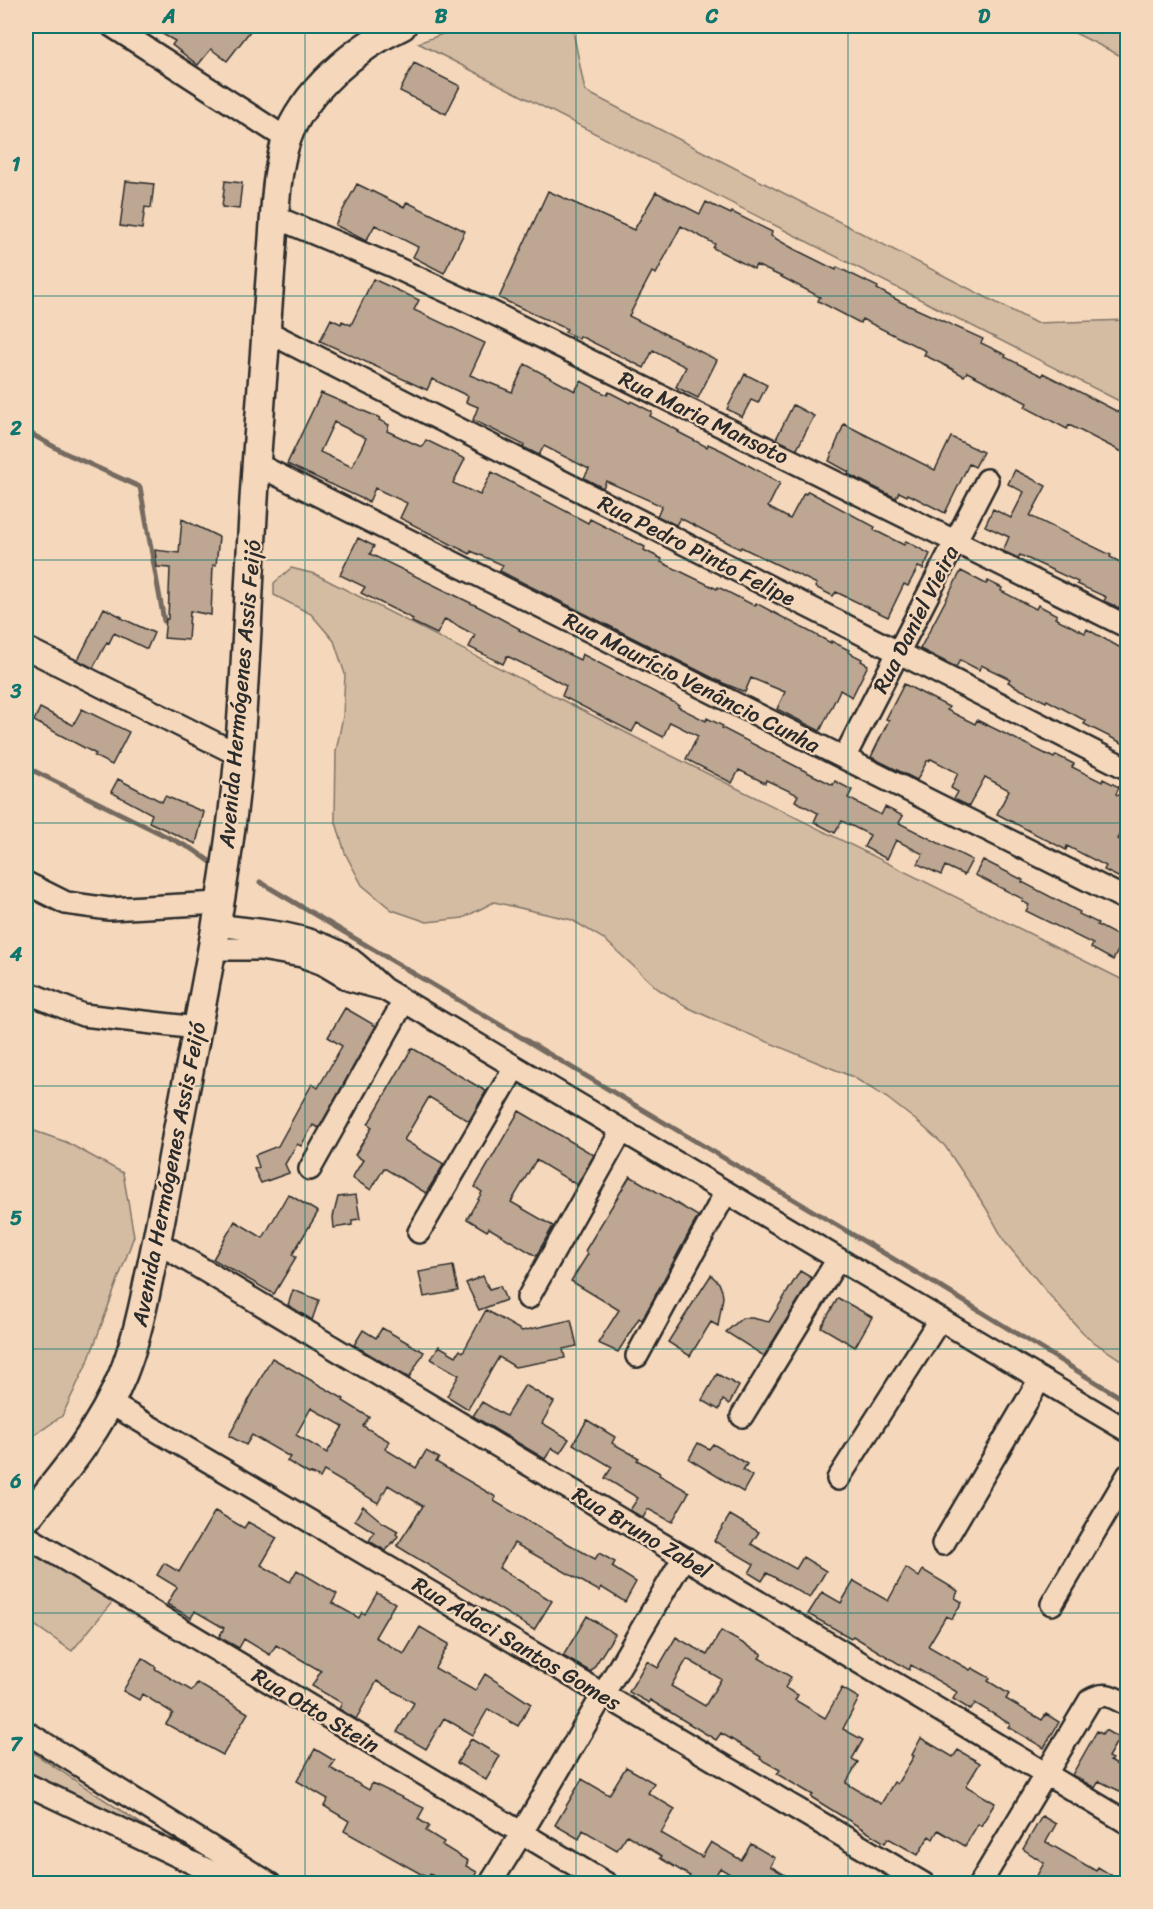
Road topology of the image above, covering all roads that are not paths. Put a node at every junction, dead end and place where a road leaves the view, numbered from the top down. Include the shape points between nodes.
1 (112, 26) edge
2 (402, 26) edge
3 (287, 139) junction
4 (275, 217) junction
5 (266, 331) junction
6 (256, 464) junction
7 (987, 480) dead end
8 (955, 542) junction
9 (1128, 627) edge
10 (26, 648) edge
11 (898, 652) junction
12 (238, 755) junction
13 (844, 758) junction
14 (1128, 769) edge
15 (26, 883) edge
16 (1128, 900) edge
17 (215, 926) junction
18 (26, 992) edge
19 (404, 1001) junction
20 (197, 1028) junction
21 (515, 1067) junction
22 (622, 1130) junction
23 (310, 1169) dead end
24 (726, 1192) junction
25 (419, 1232) dead end
26 (157, 1242) junction
27 (838, 1259) junction
28 (528, 1298) dead end
29 (939, 1319) junction
30 (637, 1356) dead end
31 (1040, 1379) junction
32 (110, 1403) junction
33 (742, 1416) dead end
34 (1128, 1431) edge
35 (1128, 1475) edge
36 (838, 1479) dead end
37 (26, 1519) edge
38 (26, 1536) edge
39 (943, 1544) dead end
40 (684, 1557) junction
41 (1052, 1604) dead end
42 (603, 1694) junction
43 (1128, 1705) edge
44 (26, 1732) edge
45 (1045, 1773) junction
46 (26, 1784) edge
47 (1128, 1823) edge
48 (521, 1834) junction
49 (237, 1884) edge
50 (270, 1884) edge
51 (490, 1884) edge
52 (606, 1884) edge
53 (924, 1884) edge
54 (980, 1884) edge

1 - 3 street
2 - 3 main road, Avenida Hermógenes Assis Feijó via 342,63 310,97
3 - 4 main road, Avenida Hermógenes Assis Feijó
4 - 5 main road, Avenida Hermógenes Assis Feijó
4 - 8 street, Rua Maria Mansoto via 483,308
5 - 6 main road, Avenida Hermógenes Assis Feijó
5 - 11 street, Rua Pedro Pinto Felipe
6 - 12 main road, Avenida Hermógenes Assis Feijó
6 - 13 street, Rua Maurício Venâncio Cunha
7 - 8 street, Rua Daniel Vieira
8 - 9 street, Rua Maria Mansoto
8 - 11 street, Rua Daniel Vieira
10 - 12 street
11 - 13 street, Rua Daniel Vieira
11 - 14 street, Rua Pedro Pinto Felipe
12 - 17 main road, Avenida Hermógenes Assis Feijó
13 - 16 street, Rua Maurício Venâncio Cunha
15 - 17 street via 66,903
17 - 19 street via 283,933 312,941 358,965
17 - 20 main road, Avenida Hermógenes Assis Feijó
18 - 20 street via 83,1015
19 - 21 street
19 - 23 street
20 - 26 main road, Avenida Hermógenes Assis Feijó
21 - 22 street
21 - 25 street
22 - 24 street
22 - 28 street
24 - 27 street
24 - 30 street
26 - 32 main road, Avenida Hermógenes Assis Feijó via 138,1334
26 - 40 street, Rua Bruno Zabel
27 - 29 street
27 - 33 street
29 - 31 street
29 - 36 street
31 - 34 street
31 - 39 street
32 - 37 main road, Avenida Hermógenes Assis Feijó via 67,1470
32 - 42 street, Rua Adaci Santos Gomes
35 - 41 street
38 - 48 street, Rua Otto Stein
40 - 42 street
40 - 45 street, Rua Bruno Zabel
42 - 48 street
42 - 53 street, Rua Adaci Santos Gomes
43 - 45 street via 1110,1695 1090,1700
44 - 50 street
45 - 47 street, Rua Bruno Zabel
45 - 54 street
46 - 49 street
48 - 51 street
48 - 52 street, Rua Otto Stein

